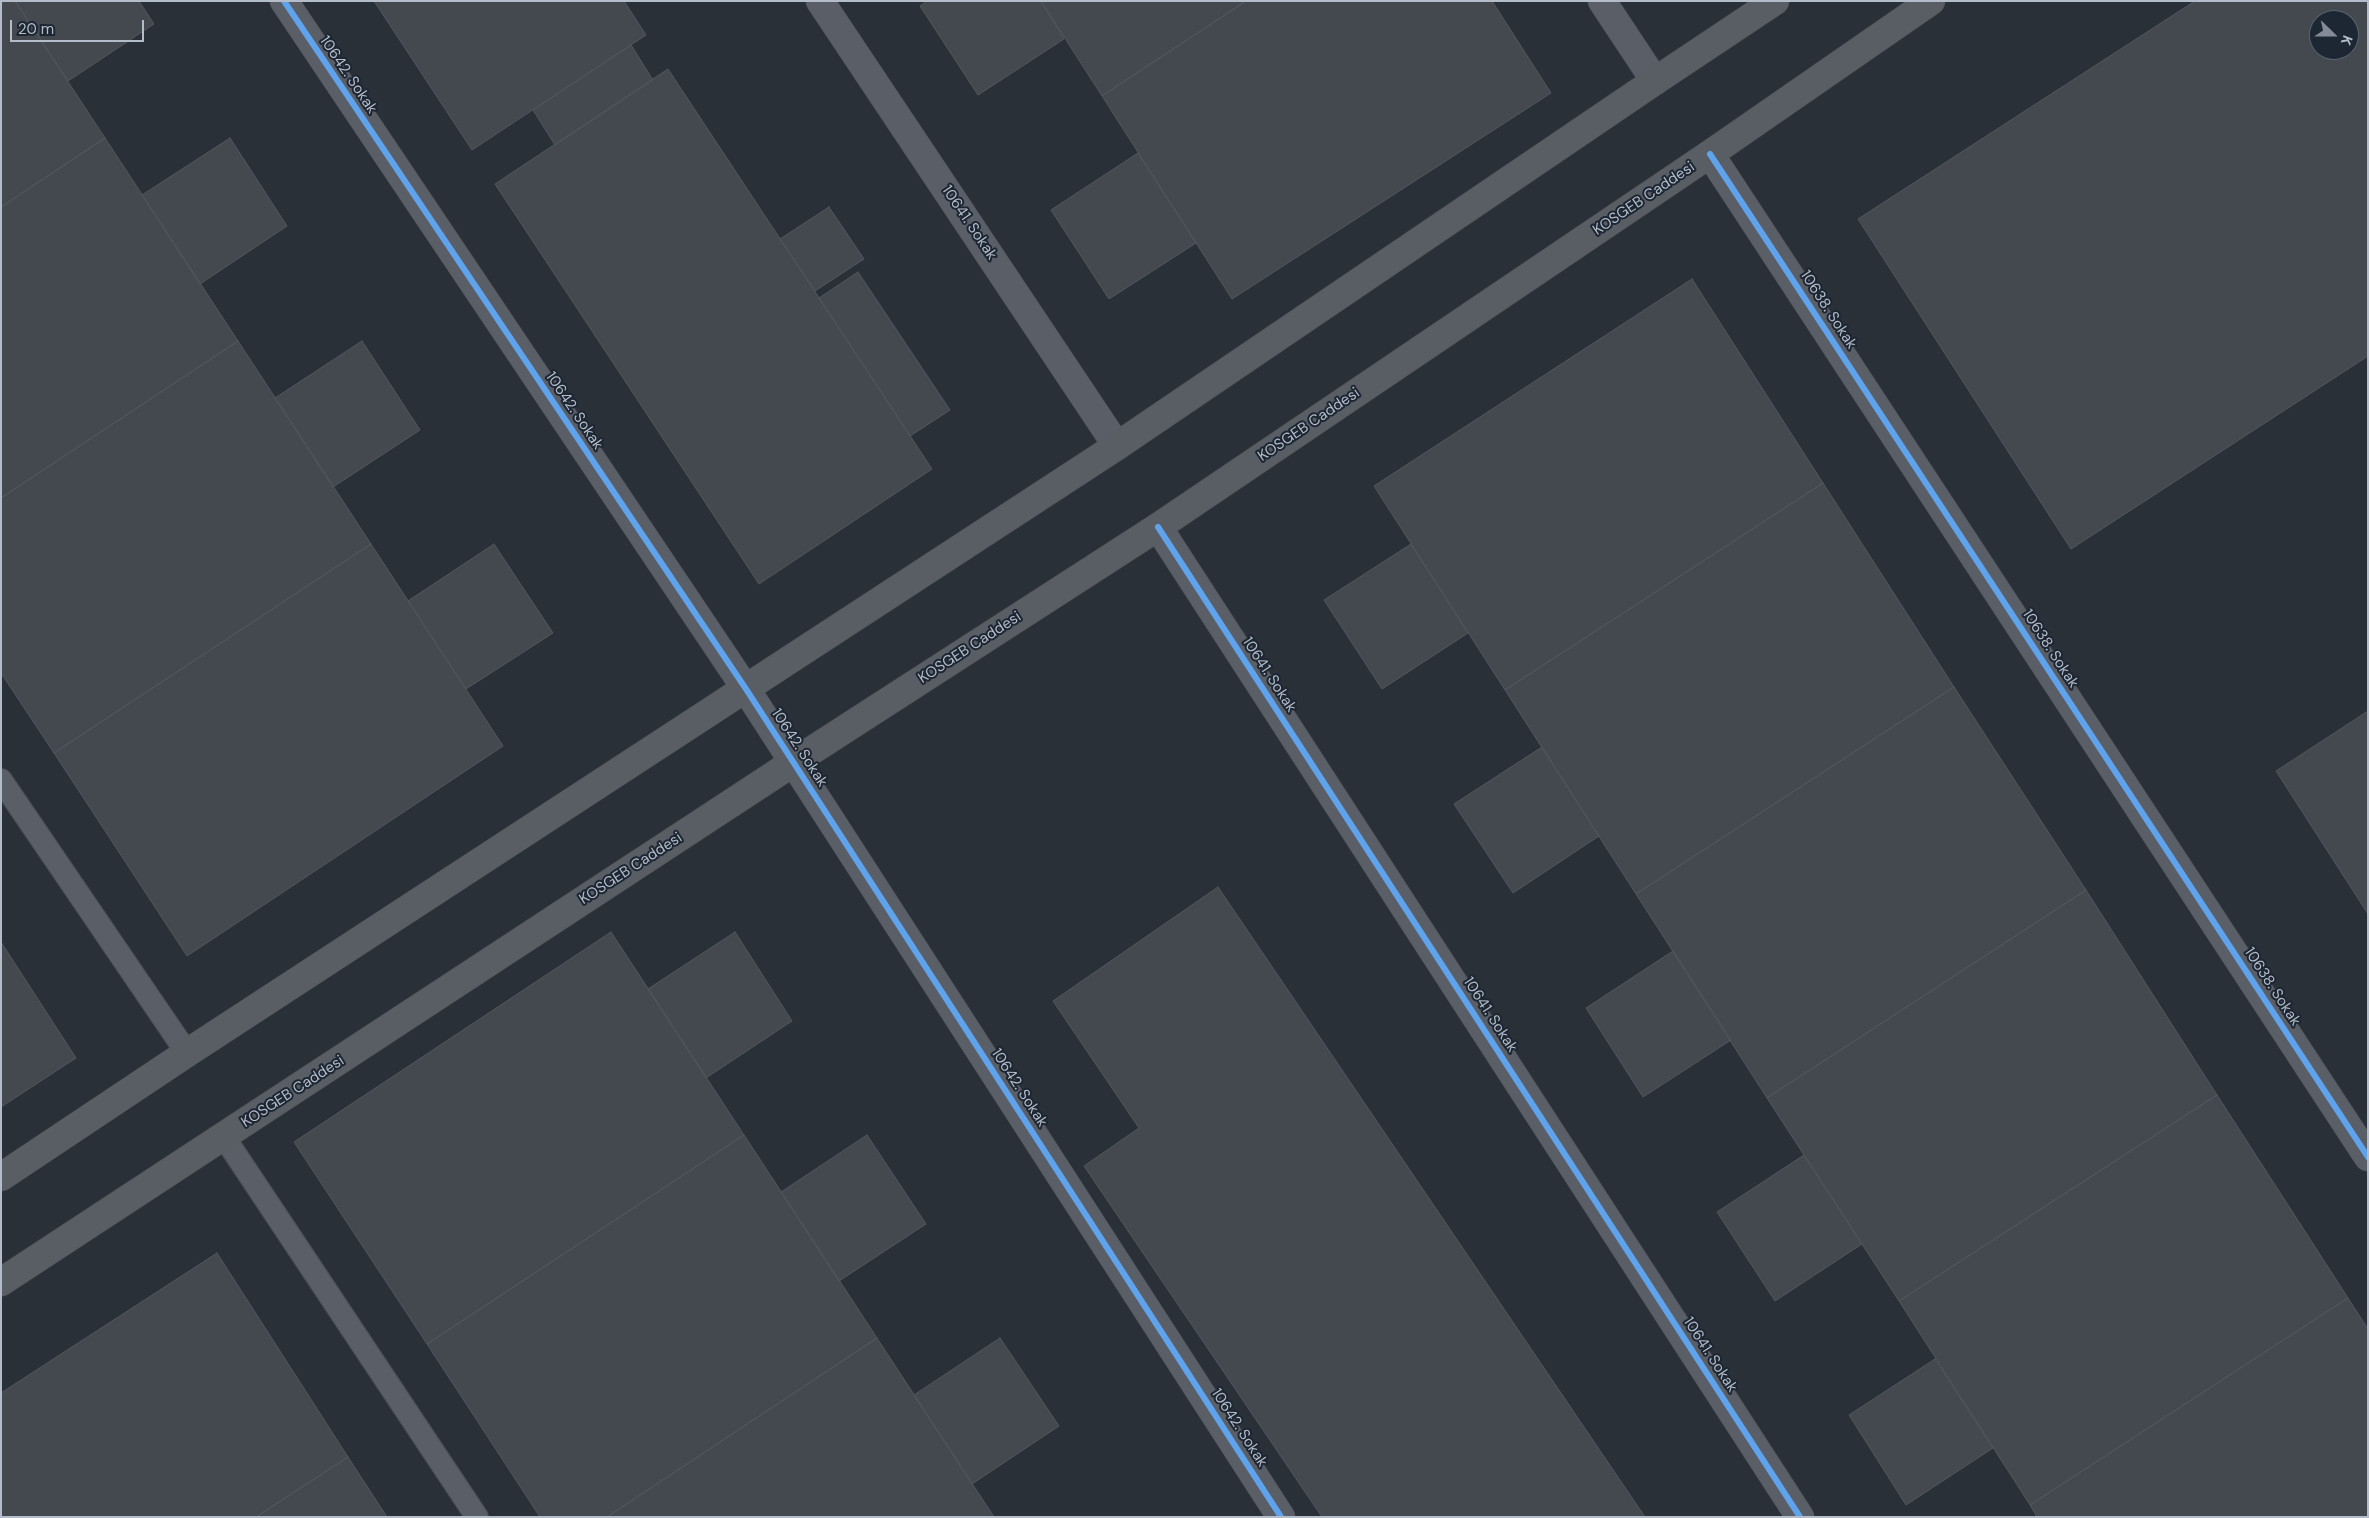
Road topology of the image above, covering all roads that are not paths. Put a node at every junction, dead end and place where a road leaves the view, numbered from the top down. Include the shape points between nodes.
1 (284, 1) edge
2 (820, 1) edge
3 (1602, 1) edge
4 (1775, 1) edge
5 (1931, 1) edge
6 (1654, 81) junction
7 (1710, 154) junction
8 (1117, 446) junction
9 (1158, 527) junction
10 (746, 689) junction
11 (794, 762) junction
12 (1, 780) edge
13 (187, 1053) junction
14 (224, 1137) junction
15 (2368, 1157) edge
16 (1, 1177) edge
17 (1, 1282) edge
18 (477, 1517) edge
19 (1281, 1517) edge
20 (1800, 1517) edge

1 - 10 street, 10642. Sokak
2 - 8 street, 10641. Sokak
3 - 6 street
4 - 6 main road
5 - 7 main road, KOSGEB Caddesi
6 - 8 main road
7 - 9 main road, KOSGEB Caddesi
7 - 15 street, 10638. Sokak
8 - 10 main road
9 - 11 main road, KOSGEB Caddesi
9 - 20 street, 10641. Sokak
10 - 11 street, 10642. Sokak
10 - 13 main road
11 - 14 main road, KOSGEB Caddesi
11 - 19 street, 10642. Sokak
12 - 13 lane
13 - 16 main road
14 - 17 main road, KOSGEB Caddesi
14 - 18 lane

